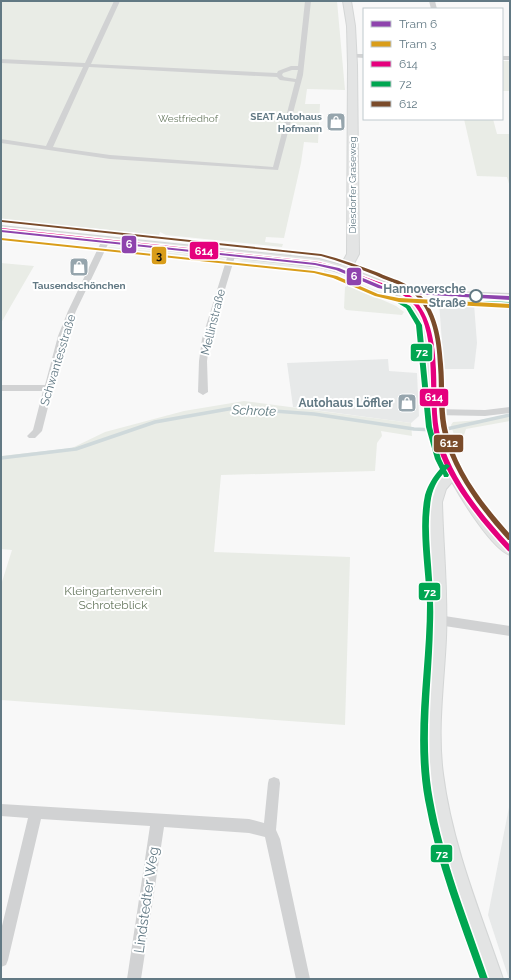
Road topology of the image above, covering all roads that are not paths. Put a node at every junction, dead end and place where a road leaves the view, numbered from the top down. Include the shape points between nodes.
1 (117, 1) edge
2 (308, 1) edge
3 (348, 1) edge
4 (352, 56) junction
5 (363, 56) edge
6 (1, 61) edge
7 (87, 66) junction
8 (300, 68) junction
9 (279, 75) junction
10 (298, 81) junction
11 (1, 141) edge
12 (49, 147) junction
13 (1, 230) edge
14 (106, 240) junction
15 (232, 254) junction
16 (344, 270) junction
17 (396, 290) junction
18 (510, 296) edge
19 (1, 388) edge
20 (48, 388) junction
21 (203, 392) dead end
22 (510, 410) edge
23 (436, 424) junction
24 (32, 436) dead end
25 (453, 471) junction
26 (510, 549) edge
27 (438, 620) junction
28 (510, 631) edge
29 (274, 783) dead end
30 (1, 810) edge
31 (36, 813) junction
32 (158, 820) junction
33 (269, 831) junction
34 (1, 960) edge
35 (134, 979) edge
36 (303, 979) edge
37 (492, 979) edge

1 - 7 street
2 - 8 street
3 - 4 main road, Diesdorfer Graseweg
4 - 5 street
4 - 16 main road, Diesdorfer Graseweg via 353,254
6 - 7 street
7 - 9 street
7 - 12 street
8 - 9 street via 291,68 280,72
8 - 10 street
9 - 10 street via 282,79
10 - 12 street via 276,169 110,157
11 - 12 street
13 - 14 main road
14 - 15 main road
14 - 20 street, Schwantesstraße via 62,336
15 - 16 main road via 319,263
15 - 21 street, Mellinstraße via 206,339
16 - 17 main road
17 - 18 street
17 - 23 main road via 416,304 426,321
19 - 20 street
20 - 24 street, Schwantesstraße via 37,431
22 - 23 street
23 - 25 main road via 443,454
25 - 26 main road via 493,530
25 - 27 main road via 442,482 434,499
27 - 28 street
27 - 37 main road via 432,741 435,785 456,871
29 - 33 street via 272,824
30 - 31 street
31 - 32 street
31 - 34 street
32 - 33 street via 254,827
32 - 35 street, Lindstedter Weg
33 - 36 street via 273,839

